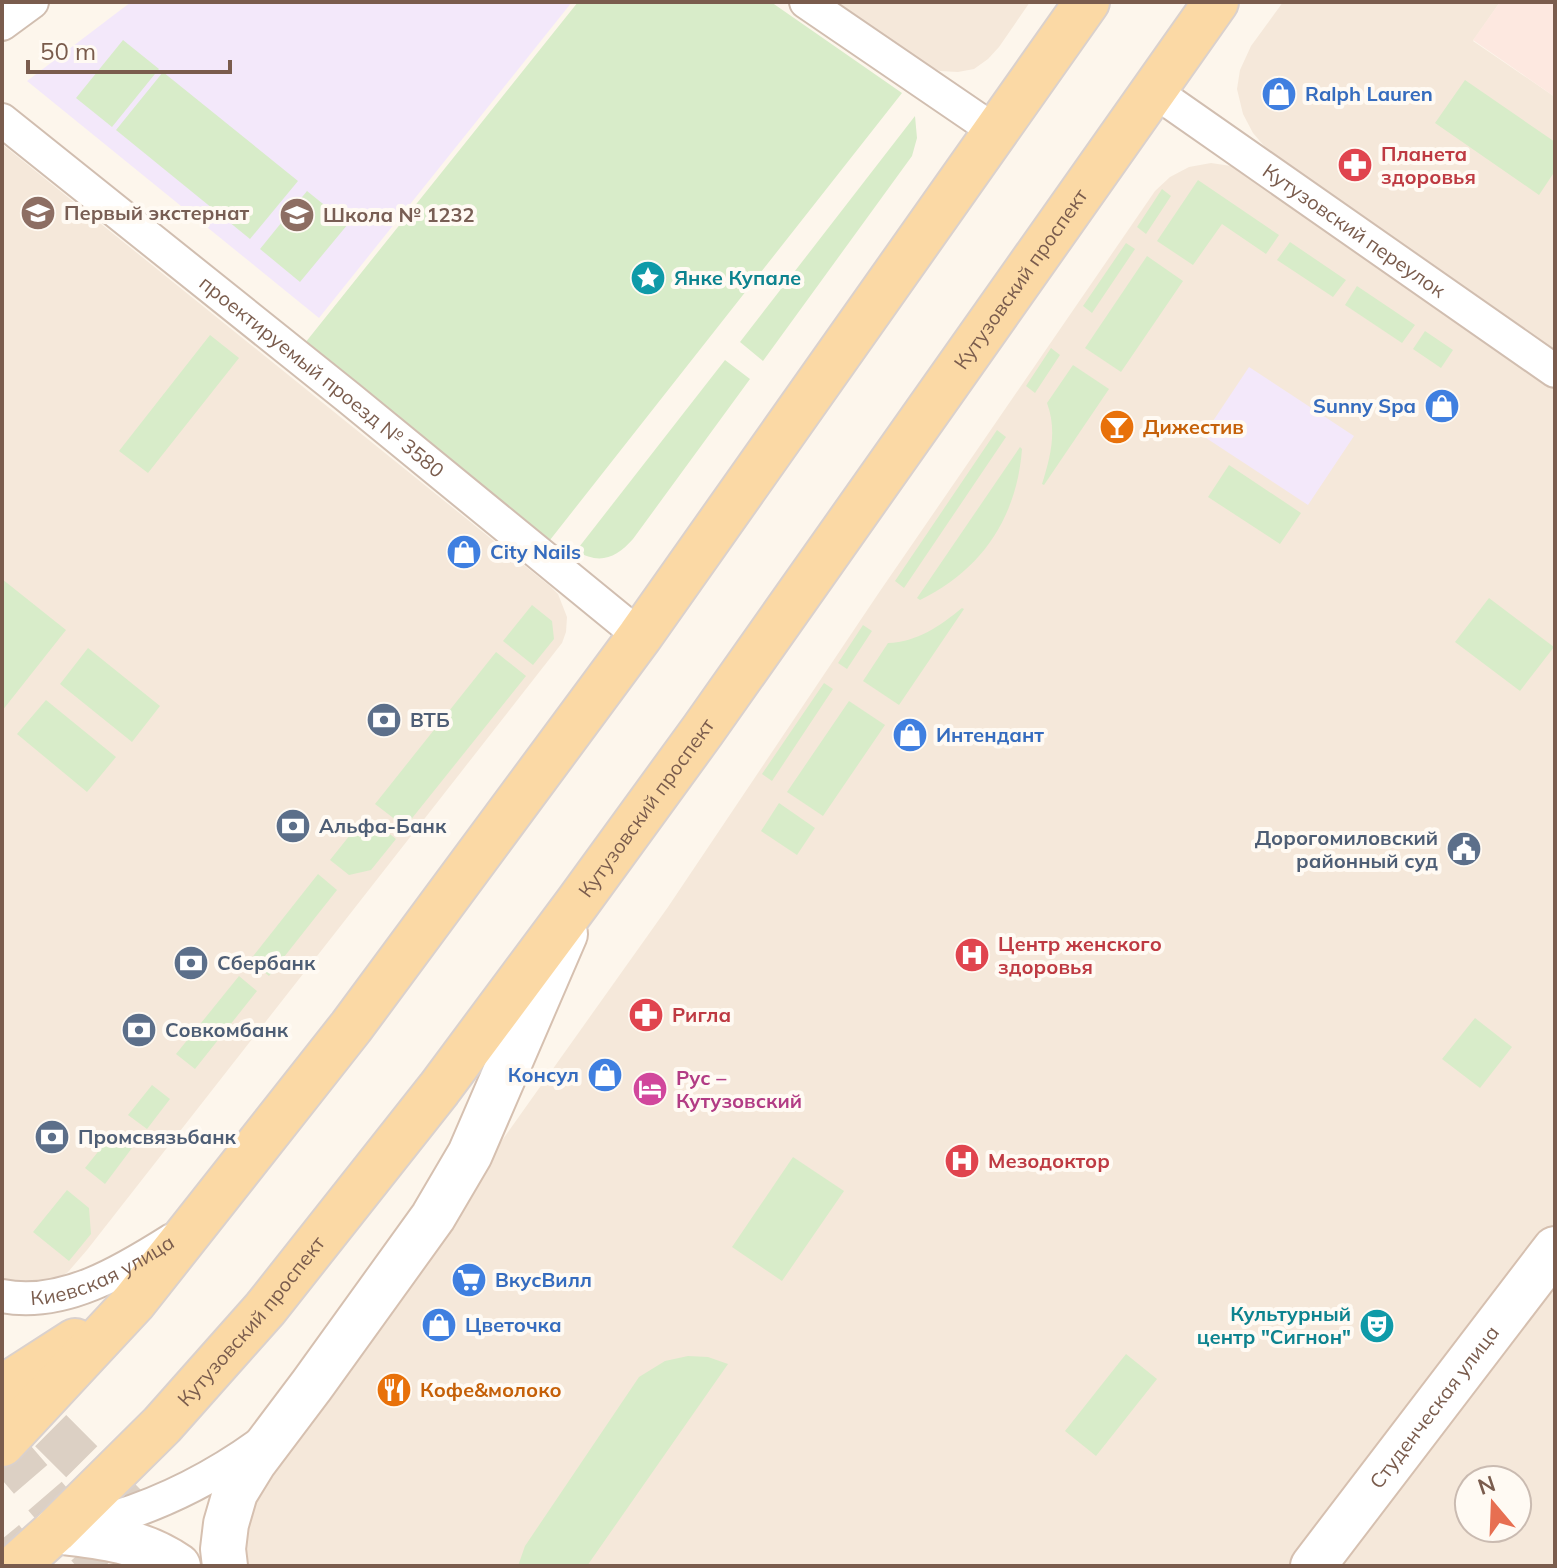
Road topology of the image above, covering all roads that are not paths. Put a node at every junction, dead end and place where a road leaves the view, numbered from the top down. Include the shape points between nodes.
1 (32, 2) edge
2 (806, 2) edge
3 (1087, 2) edge
4 (1216, 2) edge
5 (2, 24) edge
6 (1154, 91) junction
7 (2, 120) edge
8 (995, 131) junction
9 (1555, 371) edge
10 (640, 636) junction
11 (578, 902) junction
12 (195, 1225) junction
13 (1555, 1249) edge
14 (2, 1296) edge
15 (134, 1302) junction
16 (2, 1388) edge
17 (277, 1432) junction
18 (2, 1444) edge
19 (52, 1549) edge
20 (16, 1566) edge
21 (178, 1566) edge
22 (225, 1566) edge
23 (1313, 1566) edge

1 - 5 street
2 - 8 street
3 - 8 main road
4 - 6 main road, Кутузовский проспект
6 - 9 street, Кутузовский переулок
6 - 11 main road, Кутузовский проспект
7 - 10 street, проектируемый проезд № 3580
8 - 10 main road
10 - 12 main road via 351,1027
11 - 17 street via 470,1154 433,1217
11 - 19 main road, Кутузовский проспект via 265,1309
12 - 14 street, Киевская улица via 93,1283 46,1298
12 - 15 main road
13 - 23 street, Студенческая улица
15 - 16 main road
15 - 18 main road
17 - 19 street via 232,1464
17 - 22 street via 235,1493 226,1524
19 - 20 main road, Кутузовский проспект
19 - 21 street via 111,1537

